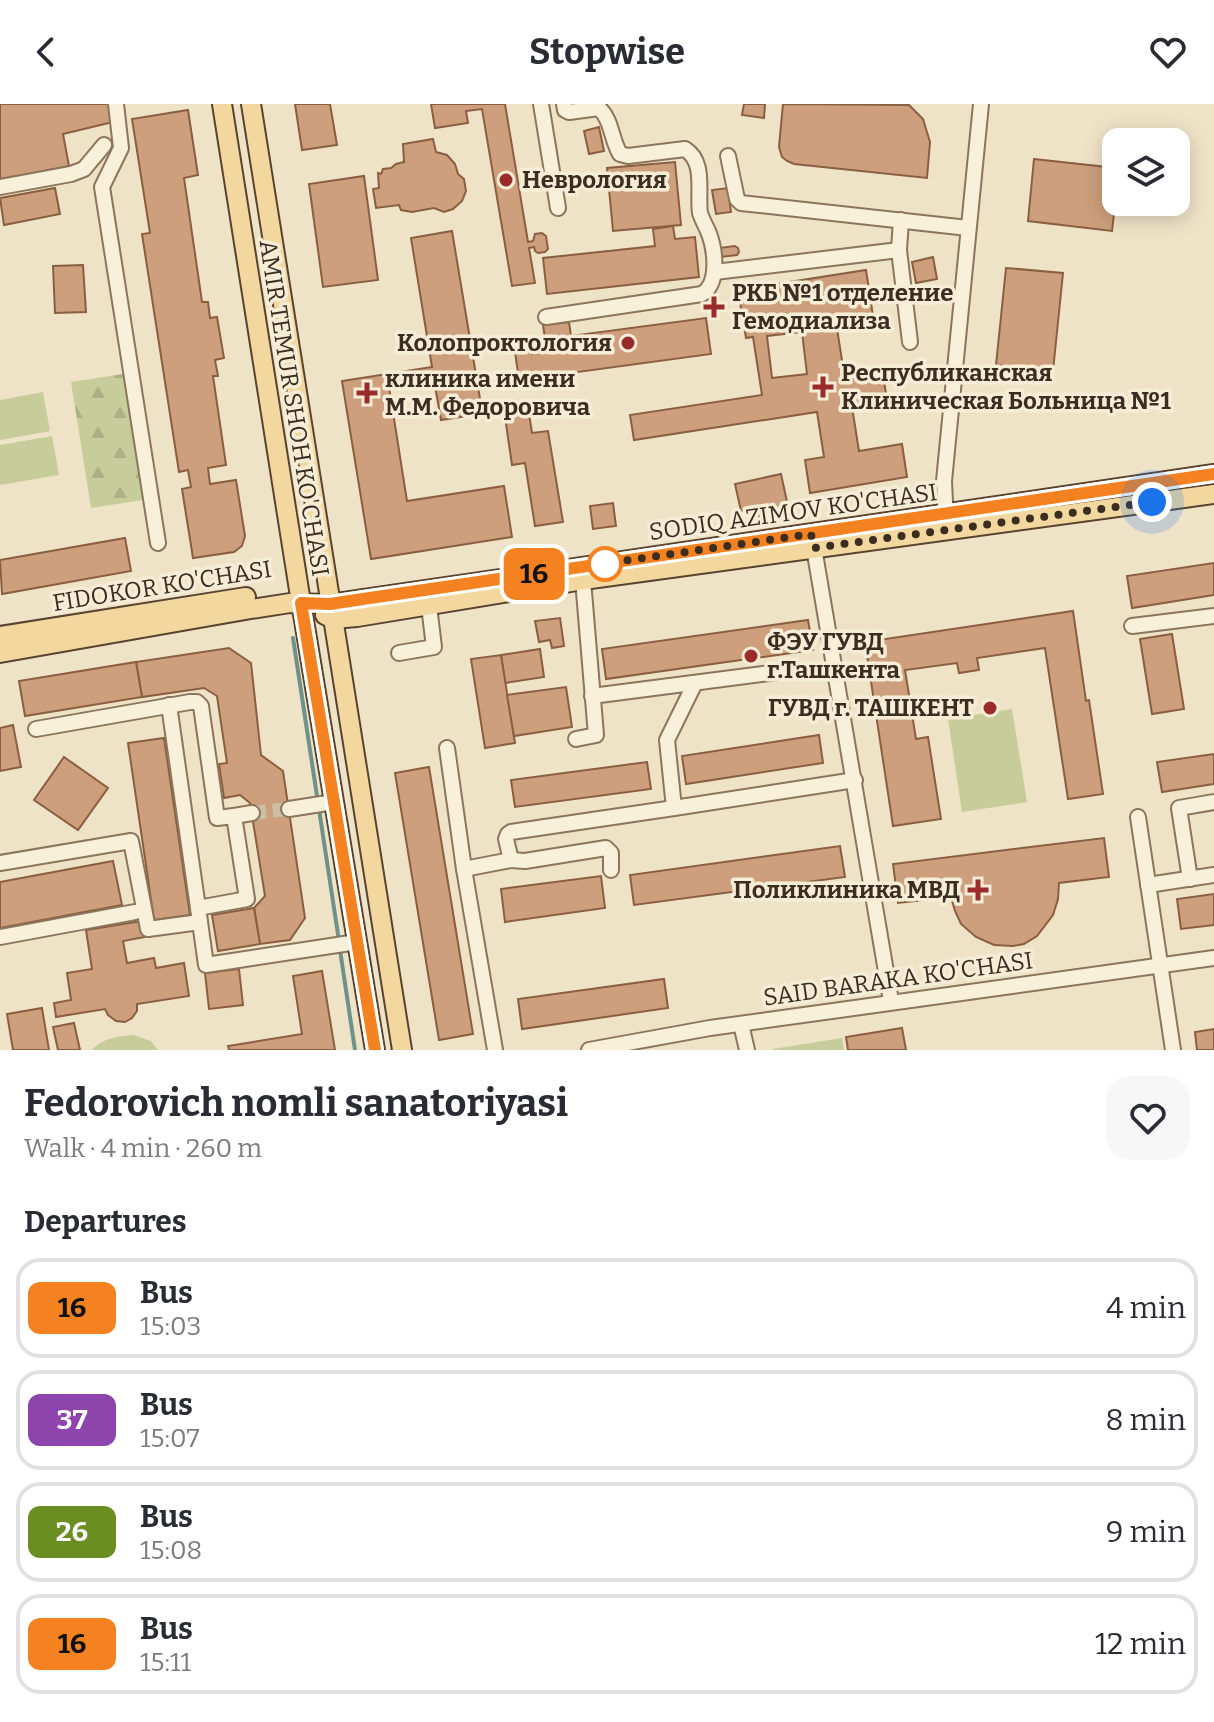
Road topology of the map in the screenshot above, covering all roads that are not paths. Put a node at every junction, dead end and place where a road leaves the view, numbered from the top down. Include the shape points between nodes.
1 (116, 104) edge
2 (222, 104) edge
3 (251, 104) edge
4 (541, 104) edge
5 (564, 104) edge
6 (981, 104) edge
7 (104, 145) dead end
8 (728, 156) dead end
9 (0, 187) edge
10 (558, 208) dead end
11 (901, 220) junction
12 (968, 228) junction
13 (899, 250) junction
14 (715, 272) junction
15 (546, 317) dead end
16 (910, 342) dead end
17 (1214, 474) edge
18 (1214, 494) edge
19 (946, 522) junction
20 (812, 541) junction
21 (158, 543) dead end
22 (583, 580) junction
23 (300, 597) junction
24 (429, 606) junction
25 (332, 612) junction
26 (1214, 616) edge
27 (1132, 626) dead end
28 (0, 636) edge
29 (0, 653) edge
30 (399, 653) dead end
31 (785, 671) dead end
32 (695, 683) junction
33 (592, 696) junction
34 (169, 705) junction
35 (36, 729) dead end
36 (576, 739) dead end
37 (447, 748) dead end
38 (855, 780) junction
39 (1214, 802) edge
40 (323, 804) junction
41 (674, 808) junction
42 (289, 809) tunnel mouth
43 (252, 813) tunnel mouth
44 (234, 816) junction
45 (1138, 817) dead end
46 (511, 860) junction
47 (0, 863) edge
48 (464, 869) junction
49 (611, 870) dead end
50 (1214, 875) edge
51 (1190, 879) junction
52 (1148, 885) junction
53 (135, 912) dead end
54 (199, 915) junction
55 (0, 937) edge
56 (345, 944) junction
57 (1214, 958) edge
58 (1160, 964) junction
59 (891, 1001) junction
60 (741, 1024) junction
61 (375, 1050) edge
62 (402, 1050) edge
63 (495, 1050) edge
64 (589, 1050) edge
65 (747, 1050) edge
66 (1173, 1050) edge

1 - 21 street via 121,148 102,187
2 - 23 main road, AMIR TEMUR SHOH KO'CHASI
3 - 25 main road, AMIR TEMUR SHOH KO'CHASI
4 - 10 street
5 - 14 street via 569,112 599,108 620,154 685,149 693,154
6 - 12 street
7 - 9 street via 84,169
8 - 11 street via 741,203
11 - 12 street
11 - 13 street
12 - 19 street via 944,481
13 - 14 street
13 - 16 street
14 - 15 street via 702,294
17 - 19 main road, SODIQ AZIMOV KO'CHASI
18 - 19 main road, SODIQ AZIMOV KO'CHASI
19 - 20 main road, SODIQ AZIMOV KO'CHASI
20 - 22 main road, SODIQ AZIMOV KO'CHASI
20 - 25 main road, SODIQ AZIMOV KO'CHASI
20 - 38 street
22 - 24 main road, SODIQ AZIMOV KO'CHASI
22 - 33 street
23 - 25 main road, FIDOKOR KO'CHASI
23 - 28 main road, FIDOKOR KO'CHASI
23 - 29 main road, FIDOKOR KO'CHASI via 290,603
23 - 40 main road, AMIR TEMUR SHOH KO'CHASI
24 - 25 main road, SODIQ AZIMOV KO'CHASI
24 - 30 street via 434,647
25 - 62 main road, AMIR TEMUR SHOH KO'CHASI
26 - 27 street
31 - 32 street
32 - 33 street
32 - 41 street via 667,740
33 - 36 street via 596,735
34 - 35 street
34 - 44 street via 201,706 217,818
34 - 54 street
37 - 48 street
38 - 41 street
38 - 59 street
39 - 51 street via 1179,808
40 - 42 street
40 - 56 main road, AMIR TEMUR SHOH KO'CHASI
41 - 46 street via 511,832 506,839
43 - 44 street
44 - 54 street via 247,899
45 - 52 street
46 - 48 street
46 - 49 street via 606,848
47 - 54 street via 131,841 148,929
48 - 63 street
50 - 51 street
51 - 52 street
52 - 58 street
53 - 55 street
54 - 56 street via 206,965
56 - 61 main road, AMIR TEMUR SHOH KO'CHASI
57 - 58 street, SAID BARAKA KO'CHASI
58 - 59 street, SAID BARAKA KO'CHASI
58 - 66 street
59 - 60 street, SAID BARAKA KO'CHASI
60 - 64 street, SAID BARAKA KO'CHASI
60 - 65 street

